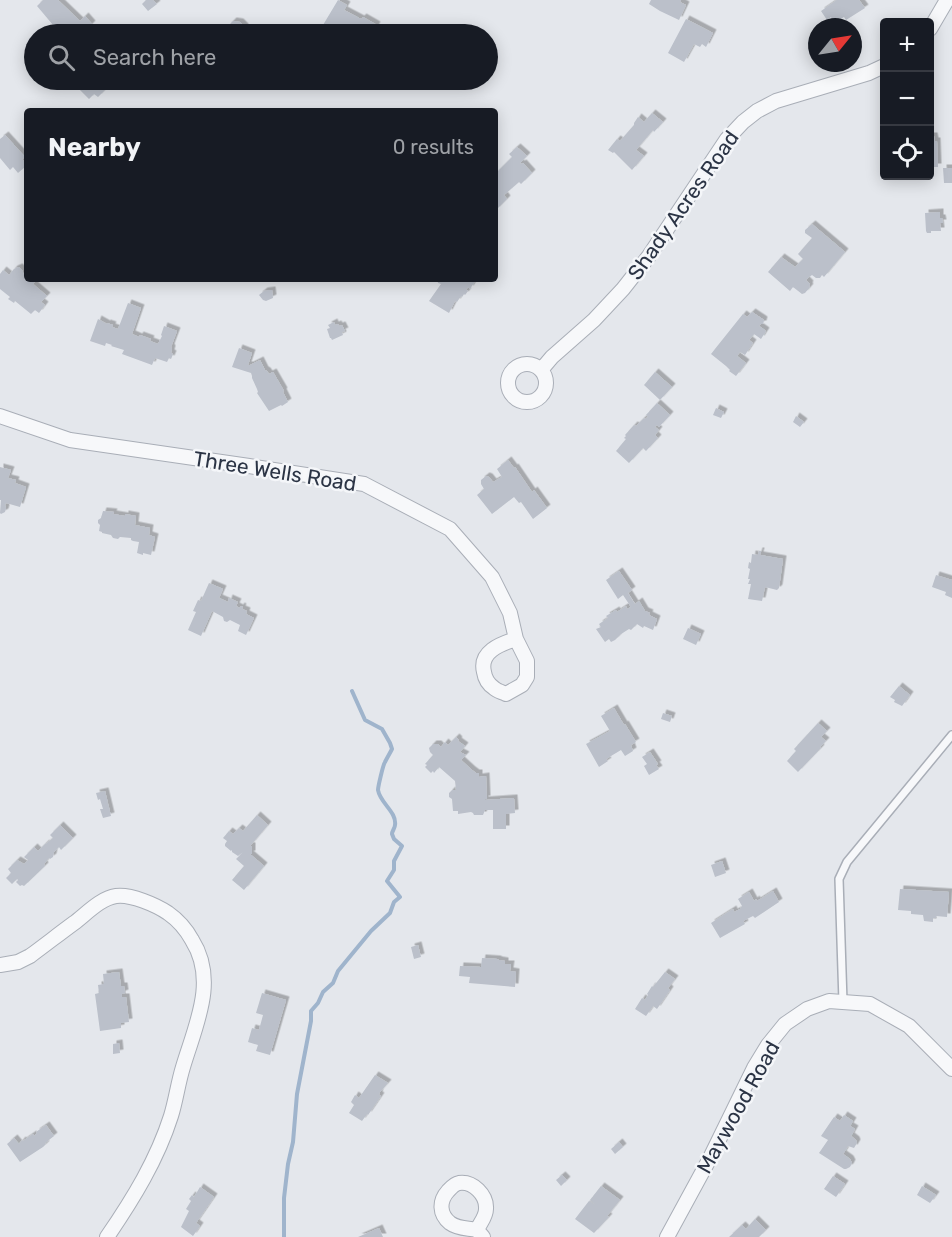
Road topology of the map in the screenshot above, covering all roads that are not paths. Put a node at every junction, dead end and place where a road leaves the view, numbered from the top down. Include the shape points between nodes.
1 (947, 0) edge
2 (934, 22) edge
3 (880, 68) edge
4 (541, 370) dead end
5 (0, 416) edge
6 (516, 639) dead end
7 (952, 735) edge
8 (0, 966) edge
9 (843, 1002) junction
10 (952, 1069) edge
11 (107, 1237) edge
12 (667, 1237) edge

1 - 2 street
3 - 4 street, Shady Acres Road via 776,101 743,122 727,139 623,289
5 - 6 street, Three Wells Road via 70,440 364,484 450,529 492,578 510,613
7 - 9 lane via 853,854 838,879
8 - 11 street via 30,956 100,903 116,896 147,903 174,917 200,957 205,989 172,1114 147,1173
9 - 10 street, Maywood Road via 870,1004 909,1026
9 - 12 street, Maywood Road via 829,1001 807,1009 785,1024 768,1045

